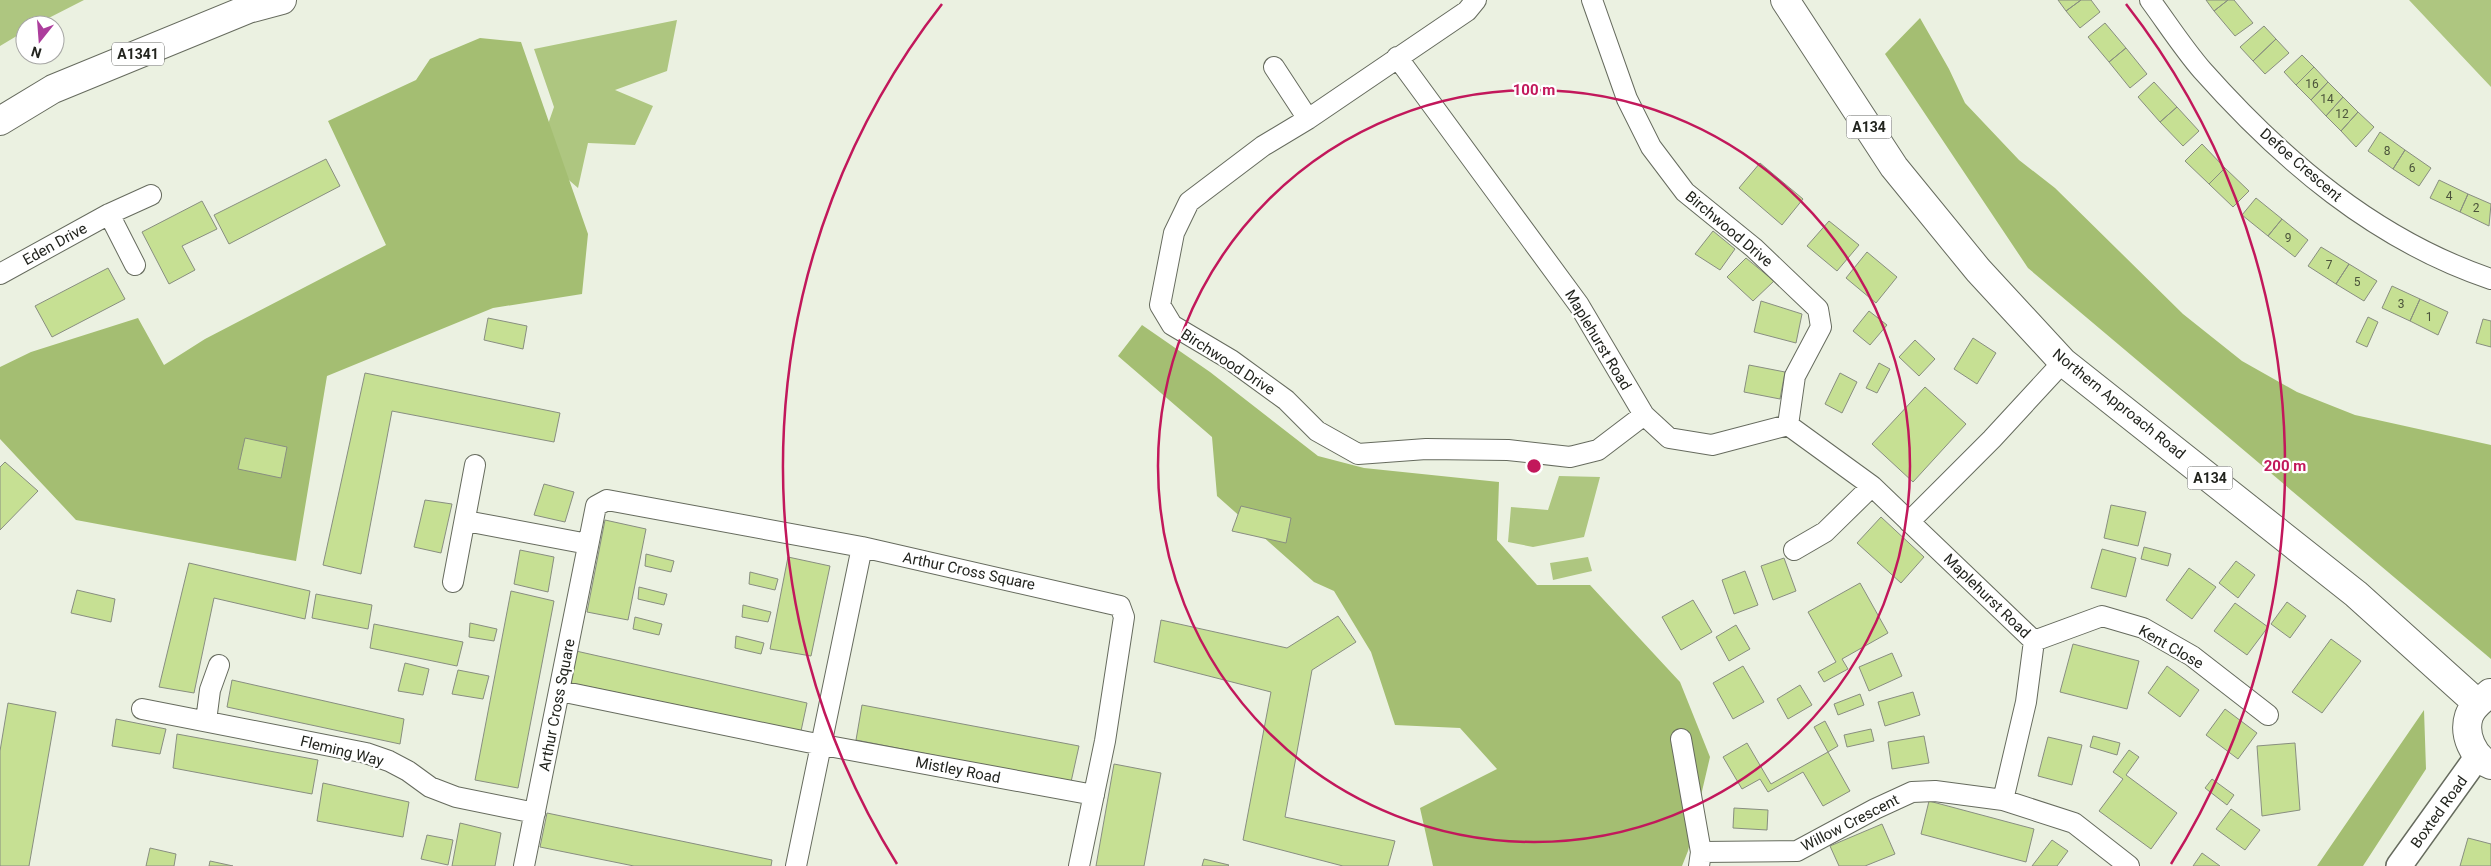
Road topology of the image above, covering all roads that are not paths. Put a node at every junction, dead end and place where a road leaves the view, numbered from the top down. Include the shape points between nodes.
1 (282, 0) edge
2 (1476, 0) edge
3 (1592, 0) edge
4 (1785, 0) edge
5 (2150, 0) edge
6 (1398, 57) junction
7 (1274, 67) dead end
8 (1308, 119) junction
9 (0, 121) edge
10 (151, 194) dead end
11 (109, 214) junction
12 (135, 265) dead end
13 (0, 274) edge
14 (2491, 279) edge
15 (2063, 362) junction
16 (1644, 415) junction
17 (1788, 426) junction
18 (475, 466) dead end
19 (1872, 486) junction
20 (466, 521) junction
21 (1909, 522) junction
22 (588, 544) junction
23 (862, 547) junction
24 (1794, 550) dead end
25 (453, 582) dead end
26 (2034, 641) junction
27 (219, 665) dead end
28 (560, 691) junction
29 (2484, 698) edge
30 (142, 709) dead end
31 (2268, 715) dead end
32 (206, 721) junction
33 (1681, 739) dead end
34 (823, 744) junction
35 (2484, 761) edge
36 (1094, 796) junction
37 (2003, 800) junction
38 (535, 813) junction
39 (1700, 859) edge
40 (524, 866) edge
41 (796, 866) edge
42 (1079, 866) edge
43 (2129, 866) edge
44 (2398, 866) edge

1 - 9 main road, A1341 via 248,9 54,89
2 - 6 street, Birchwood Drive via 1467,11
3 - 17 street, Birchwood Drive via 1627,98 1651,147 1685,192 1754,248 1818,309 1821,327 1795,376
4 - 15 main road, Northern Approach Road / A134 via 1894,167 1978,270
5 - 14 street, Defoe Crescent via 2202,69 2258,128 2323,187 2367,220 2416,248
6 - 8 street, Birchwood Drive
6 - 16 street, Maplehurst Road via 1579,305
7 - 8 street
8 - 16 street, Birchwood Drive via 1263,146 1189,202 1174,233 1160,305 1172,325 1231,360 1286,400 1317,431 1358,454 1426,449 1508,450 1570,457 1598,450
10 - 11 street, Eden Drive
11 - 12 street
11 - 13 street, Eden Drive
15 - 21 street
15 - 29 main road, Northern Approach Road / A134
16 - 17 street, Maplehurst Road via 1669,438 1712,445
17 - 19 street, Maplehurst Road
18 - 20 street
19 - 21 street, Maplehurst Road
19 - 24 street via 1825,532
20 - 22 street
20 - 25 street
21 - 26 street, Maplehurst Road
22 - 23 street, Arthur Cross Square via 596,506 607,500
22 - 28 street, Arthur Cross Square
23 - 34 street
23 - 36 street, Arthur Cross Square via 1120,606 1124,617
26 - 31 street, Kent Close via 2102,616 2143,628 2192,656
26 - 37 street, Maplehurst Road via 2026,702
27 - 32 street via 210,690
28 - 34 street, Mistley Road
28 - 38 street, Arthur Cross Square
29 - 35 main road via 2469,716 2467,730 2470,744
30 - 32 street, Fleming Way
32 - 38 street, Fleming Way via 366,753 456,797
33 - 39 street
34 - 36 street, Mistley Road
34 - 41 street
35 - 44 street, Boxted Road
36 - 42 street, Arthur Cross Square
37 - 39 street, Willow Crescent via 1935,791 1912,792 1797,851
37 - 43 street, Willow Crescent via 2074,823
38 - 40 street, Arthur Cross Square

